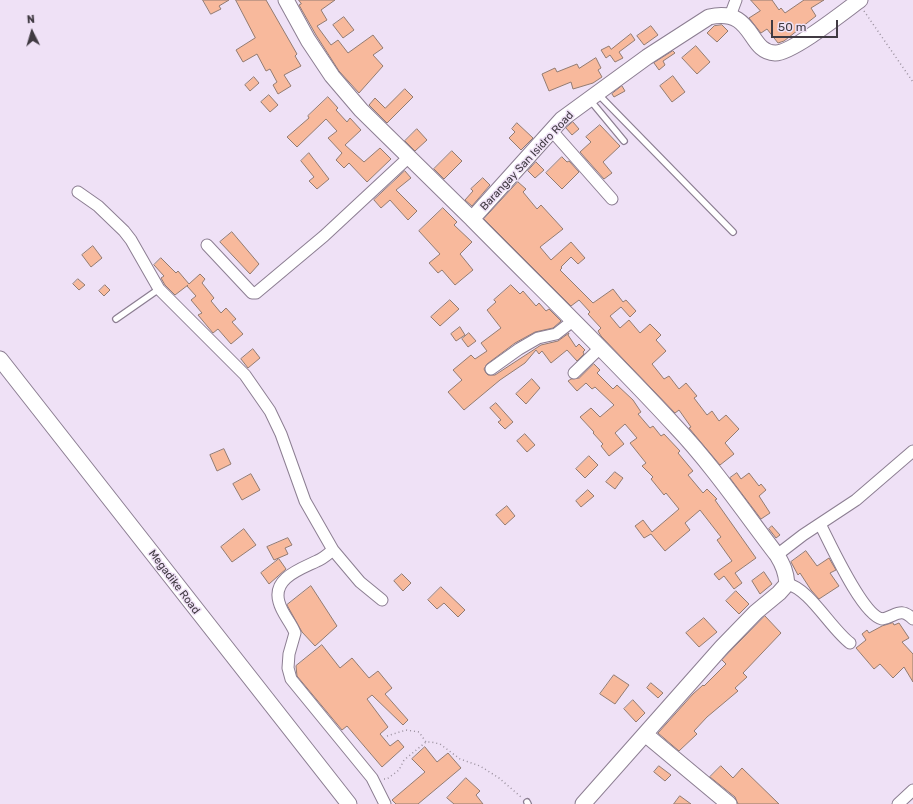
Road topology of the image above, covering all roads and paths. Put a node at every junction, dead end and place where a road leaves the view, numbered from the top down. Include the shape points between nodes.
1 (286, 0) edge
2 (736, 0) edge
3 (859, 1) edge
4 (730, 16) junction
5 (913, 82) edge
6 (593, 96) junction
7 (552, 131) junction
8 (624, 141) dead end
9 (409, 157) junction
10 (78, 192) dead end
11 (612, 199) dead end
12 (472, 219) junction
13 (733, 232) dead end
14 (207, 245) dead end
15 (159, 289) junction
16 (116, 319) dead end
17 (574, 320) junction
18 (600, 348) junction
19 (0, 359) edge
20 (491, 369) dead end
21 (574, 373) dead end
22 (913, 451) edge
23 (820, 524) junction
24 (332, 550) junction
25 (776, 555) junction
26 (787, 584) junction
27 (382, 600) dead end
28 (913, 618) edge
29 (850, 643) dead end
30 (645, 734) junction
31 (387, 736) dead end
32 (426, 742) junction
33 (372, 778) junction
34 (913, 790) edge
35 (527, 803) edge
36 (350, 804) edge
37 (385, 804) edge
38 (583, 804) edge
39 (729, 804) edge
40 (898, 804) edge

1 - 9 street, Barangay San Isidro Road via 332,76 361,110
2 - 4 street
3 - 4 street via 796,45 775,53 766,51 747,27
3 - 5 path
4 - 6 street, Barangay San Isidro Road via 709,17
6 - 7 street, Barangay San Isidro Road via 562,119
6 - 8 lane
6 - 13 lane
7 - 11 street
7 - 12 street, Barangay San Isidro Road
9 - 12 street, Barangay San Isidro Road
9 - 14 street via 324,236 256,293 252,293
10 - 15 street via 98,206 124,231
12 - 17 street
15 - 16 lane
15 - 24 street via 245,375 270,411 306,501
17 - 18 street
17 - 20 street via 556,334 538,338 519,349
18 - 21 street
18 - 25 street via 676,427
19 - 36 street, Megadike Road
22 - 23 street via 856,500
23 - 25 street
23 - 28 street via 851,584 872,614 882,618 899,612
24 - 27 street via 360,582
24 - 33 street via 319,561 294,571 280,587 280,606 294,633 288,673
25 - 26 street via 783,565
26 - 29 street via 795,585 806,595
26 - 30 street via 722,647
30 - 38 street
30 - 39 street
31 - 32 path via 406,730 419,732
32 - 33 path via 404,760 399,770 387,779
32 - 35 path via 440,744 460,759 480,766 499,778
33 - 37 street
34 - 40 street

